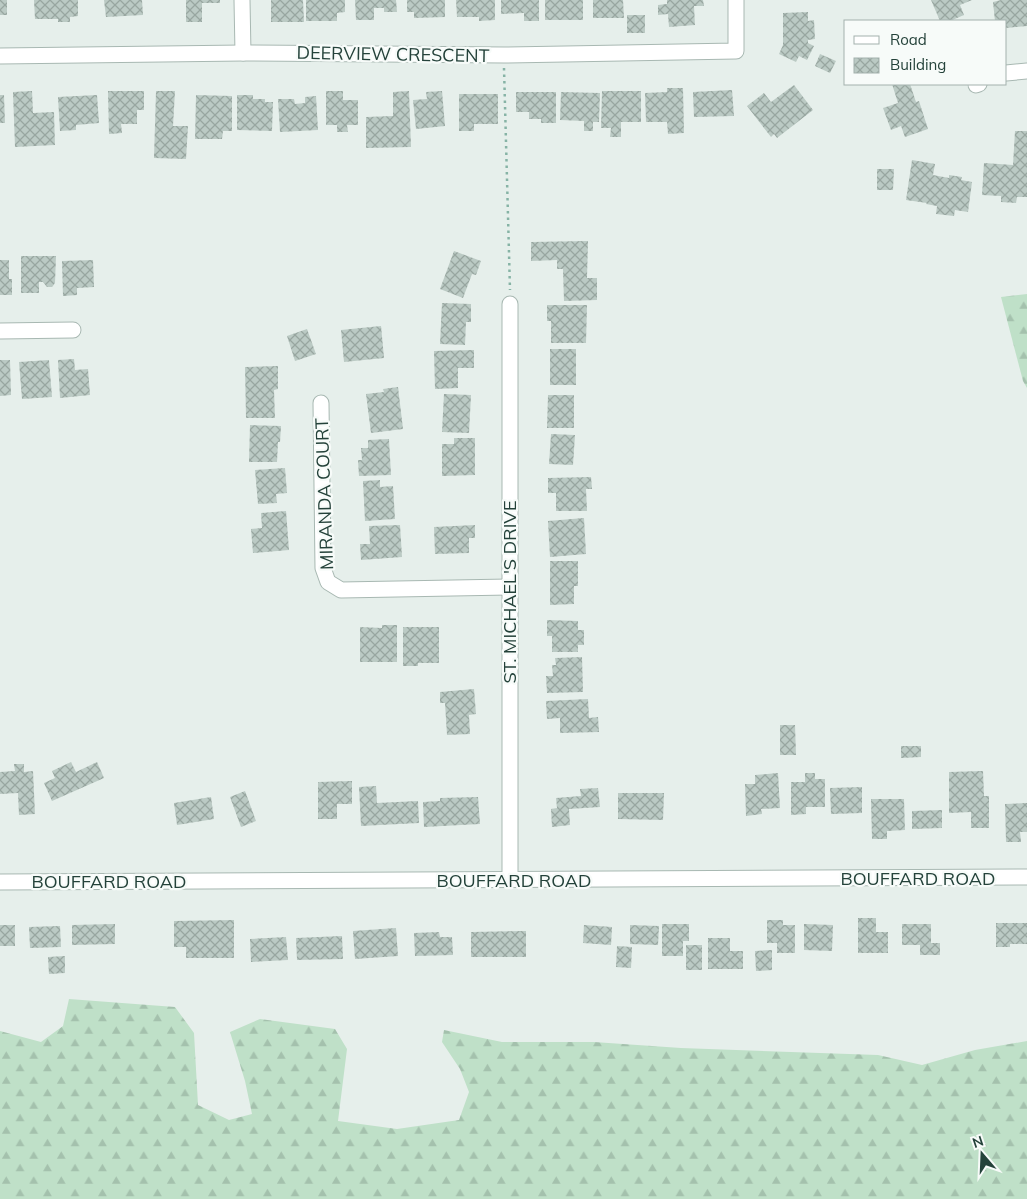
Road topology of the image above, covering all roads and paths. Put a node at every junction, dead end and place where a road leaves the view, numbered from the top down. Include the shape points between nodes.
1 (242, 0) edge
2 (736, 0) edge
3 (243, 53) junction
4 (0, 56) edge
5 (504, 56) junction
6 (1027, 71) edge
7 (1007, 73) edge
8 (510, 304) joint
9 (73, 330) dead end
10 (0, 331) edge
11 (321, 403) dead end
12 (509, 587) junction
13 (1027, 877) edge
14 (510, 880) junction
15 (0, 882) edge

1 - 3 street
2 - 5 street, DEERVIEW CRESCENT via 736,51
3 - 4 street, DEERVIEW CRESCENT
3 - 5 street, DEERVIEW CRESCENT
5 - 8 path
6 - 7 street
8 - 12 street, ST. MICHAEL'S DRIVE
9 - 10 street
11 - 12 street, MIRANDA COURT via 323,568 328,582 341,590
12 - 14 street, ST. MICHAEL'S DRIVE
13 - 14 street, BOUFFARD ROAD
14 - 15 street, BOUFFARD ROAD

